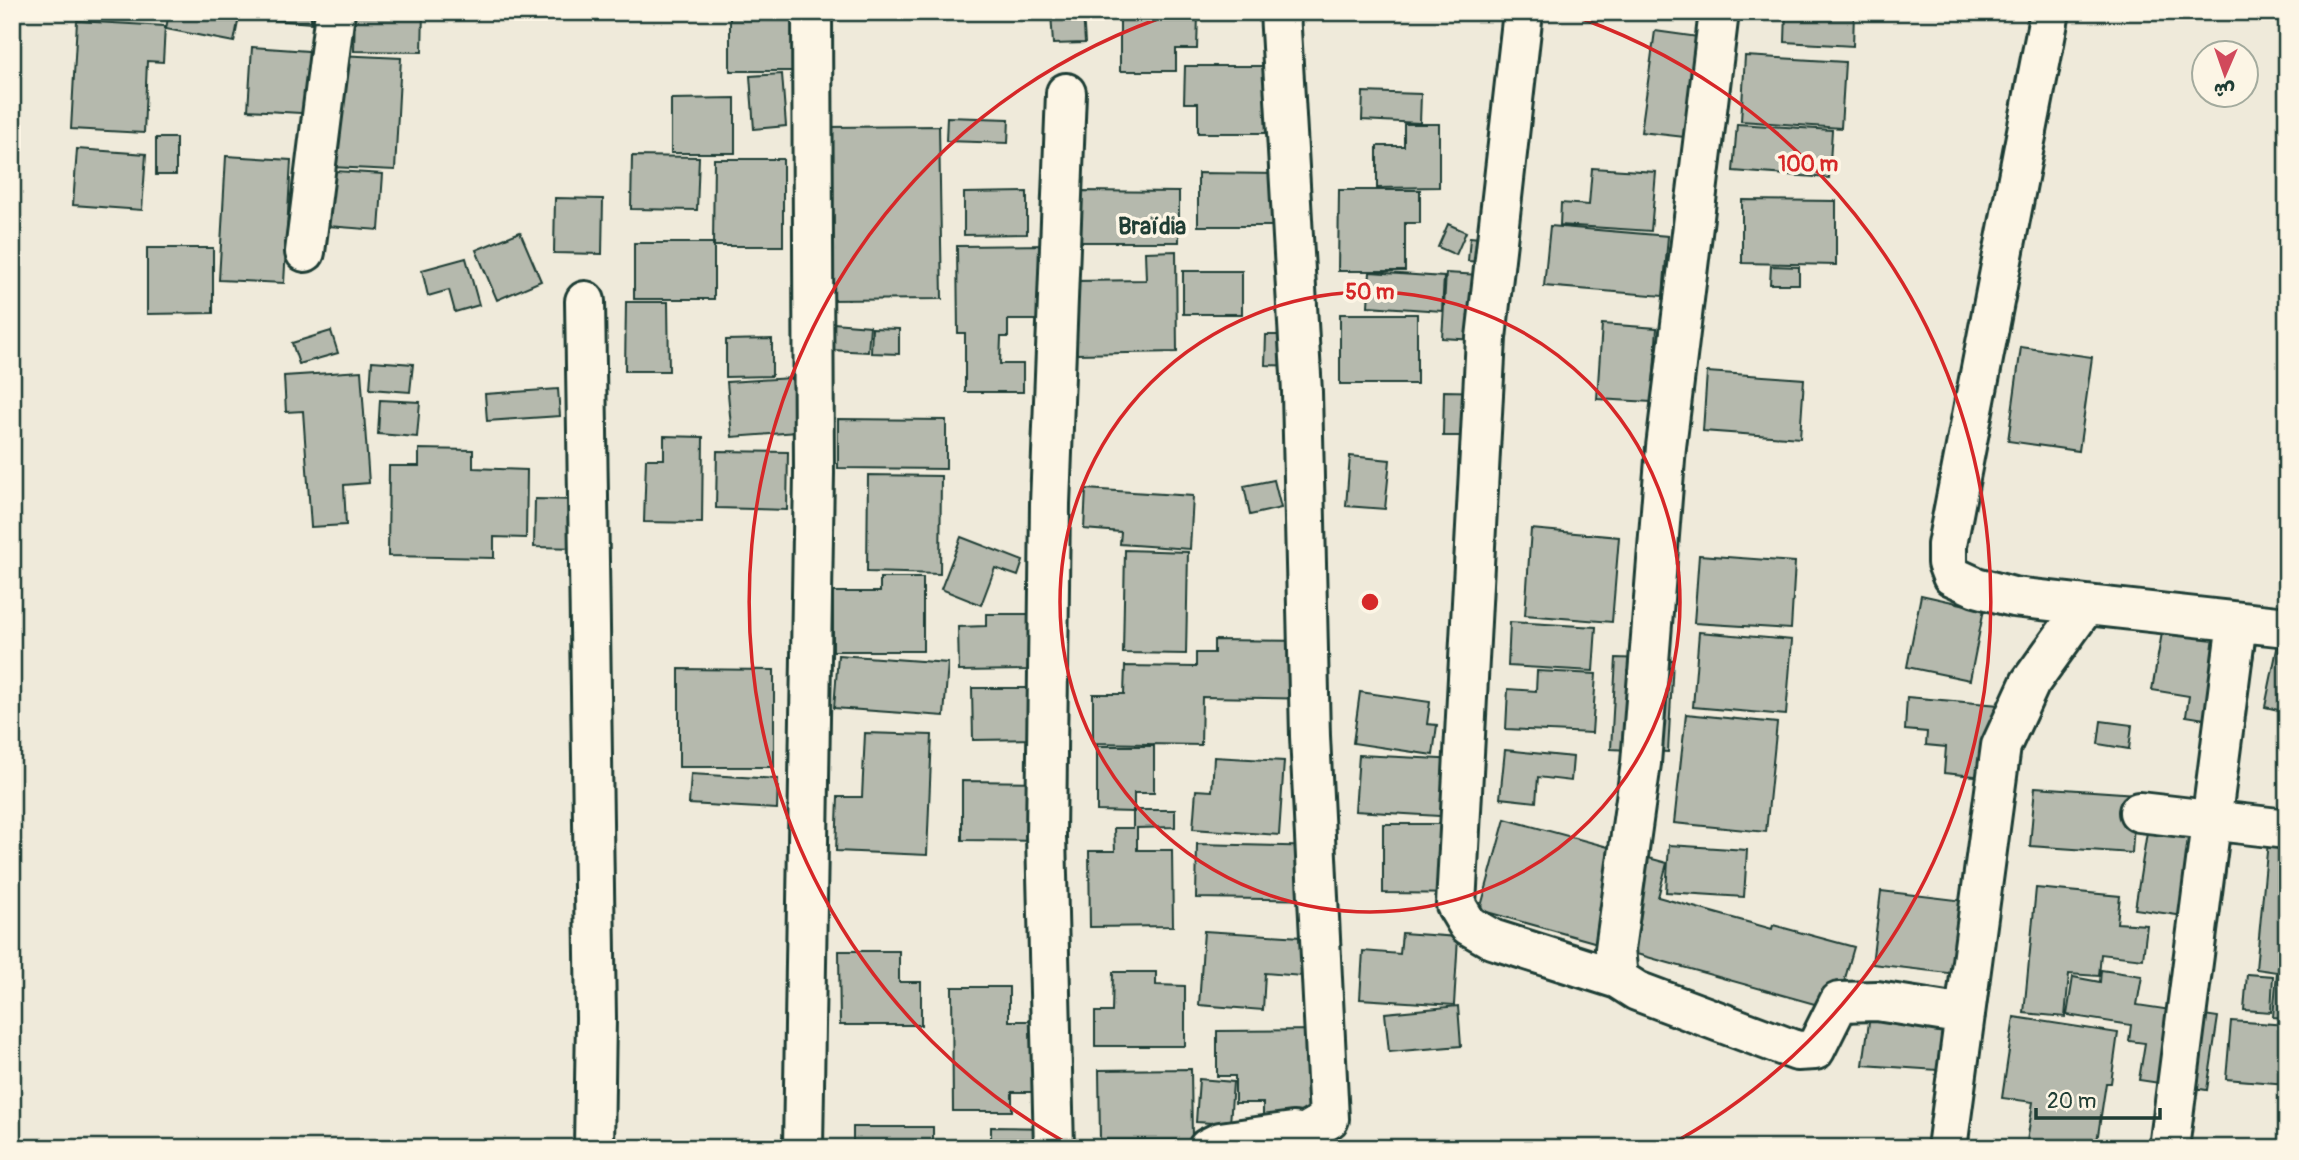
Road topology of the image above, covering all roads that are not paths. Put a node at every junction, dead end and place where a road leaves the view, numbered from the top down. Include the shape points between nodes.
1 (335, 12) edge
2 (812, 12) edge
3 (1280, 12) edge
4 (1524, 12) edge
5 (1719, 12) edge
6 (2050, 12) edge
7 (1066, 93) dead end
8 (305, 252) dead end
9 (584, 301) dead end
10 (2086, 605) junction
11 (2237, 622) junction
12 (2287, 627) edge
13 (2139, 812) dead end
14 (2212, 820) junction
15 (2287, 829) edge
16 (1618, 979) junction
17 (1965, 1015) junction
18 (594, 1148) edge
19 (803, 1148) edge
20 (1054, 1148) edge
21 (1208, 1148) edge
22 (1947, 1148) edge
23 (2169, 1148) edge

1 - 8 street
2 - 19 street via 814,473
3 - 21 street via 1302,392 1310,736 1329,1119 1304,1134 1220,1142
4 - 16 street via 1486,338 1456,905 1468,925 1492,939
5 - 16 street via 1666,447 1641,763 1615,949
6 - 10 street via 1956,493 1947,563 1952,576 1976,587 2013,597
7 - 20 street via 1050,504 1046,835
9 - 18 street via 596,1018
10 - 11 street
10 - 17 street via 2030,682 2001,746
11 - 12 street
11 - 14 street
13 - 14 street
14 - 15 street
14 - 23 street
16 - 17 street via 1637,991 1797,1051 1815,1050 1839,1002 1877,1001
17 - 22 street

